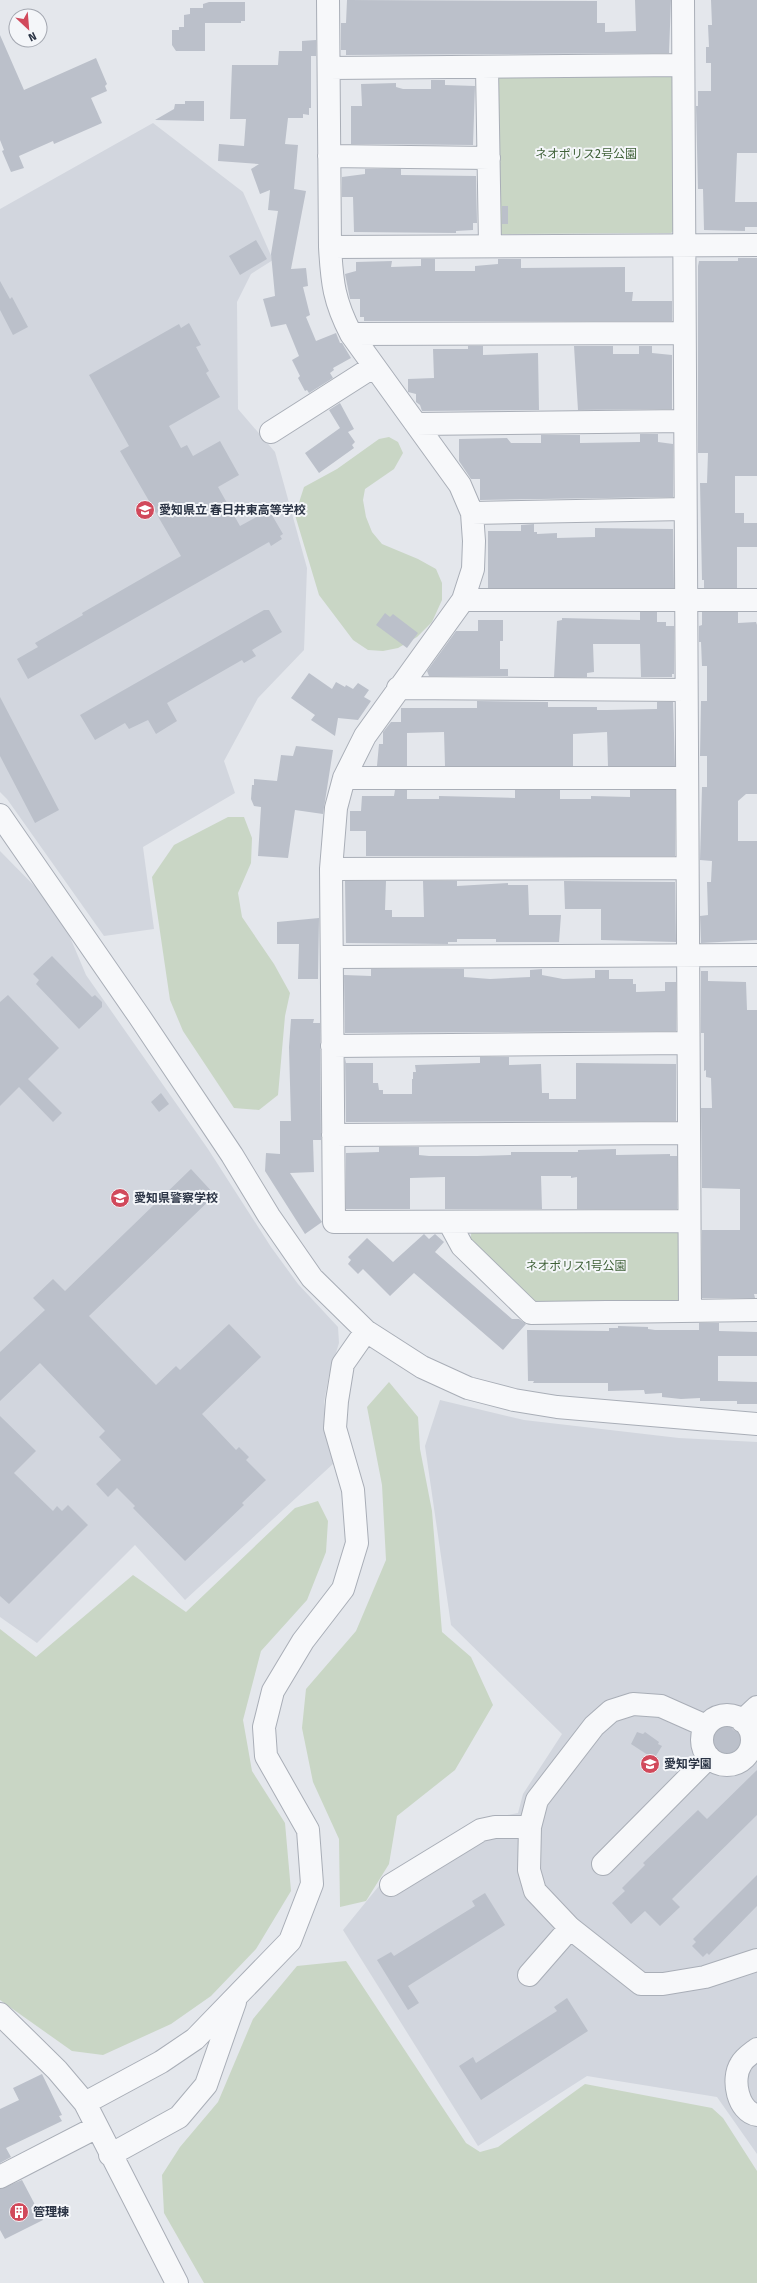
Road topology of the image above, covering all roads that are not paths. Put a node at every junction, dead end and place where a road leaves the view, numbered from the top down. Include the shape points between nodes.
1 (328, 0) edge
2 (683, 0) edge
3 (683, 65) junction
4 (329, 68) junction
5 (487, 68) junction
6 (329, 156) junction
7 (489, 158) junction
8 (490, 245) junction
9 (684, 245) junction
10 (757, 245) edge
11 (330, 247) junction
12 (684, 333) junction
13 (351, 334) junction
14 (373, 367) junction
15 (685, 421) junction
16 (416, 424) junction
17 (271, 432) dead end
18 (685, 509) junction
19 (472, 513) junction
20 (463, 600) junction
21 (686, 600) junction
22 (757, 600) edge
23 (398, 688) junction
24 (686, 690) junction
25 (344, 778) junction
26 (686, 778) junction
27 (0, 815) edge
28 (687, 868) junction
29 (331, 869) junction
30 (757, 955) edge
31 (687, 956) junction
32 (332, 957) junction
33 (687, 1043) junction
34 (332, 1046) junction
35 (688, 1134) junction
36 (333, 1135) junction
37 (688, 1221) junction
38 (449, 1222) junction
39 (690, 1310) junction
40 (757, 1310) edge
41 (366, 1331) junction
42 (757, 1424) edge
43 (750, 1714) edge
44 (706, 1726) junction
45 (709, 1757) junction
46 (530, 1827) junction
47 (603, 1864) dead end
48 (391, 1885) dead end
49 (570, 1928) junction
50 (757, 1960) edge
51 (529, 1975) dead end
52 (238, 1995) junction
53 (0, 2014) edge
54 (757, 2049) edge
55 (85, 2103) junction
56 (757, 2115) edge
57 (97, 2127) junction
58 (110, 2155) junction
59 (0, 2177) edge
60 (177, 2283) edge

1 - 4 street
2 - 3 street
3 - 5 street
3 - 9 street
4 - 5 street
4 - 6 street
5 - 7 street
6 - 7 street
6 - 11 street
7 - 8 street
8 - 9 street
8 - 11 street
9 - 10 street
9 - 12 street
11 - 13 street via 332,286 339,311
12 - 13 street
12 - 15 street
13 - 14 street
14 - 16 street
14 - 17 street
15 - 16 street
15 - 18 street
16 - 19 street via 460,484
18 - 19 street
18 - 21 street
19 - 20 street via 473,569
20 - 21 street
20 - 23 street
21 - 22 street
21 - 24 street
23 - 24 street
23 - 25 street via 365,736
24 - 26 street
25 - 26 street
25 - 29 street via 336,808
26 - 28 street
27 - 41 street via 139,1016 312,1278
28 - 29 street
28 - 31 street
29 - 32 street
30 - 31 street
31 - 32 street
31 - 33 street
32 - 34 street
33 - 34 street
33 - 35 street
34 - 36 street
35 - 36 street
35 - 37 street
36 - 38 street via 334,1222
37 - 38 street
37 - 39 street
38 - 39 street via 462,1246 531,1313
39 - 40 street
41 - 42 street via 435,1373 468,1388 514,1400 557,1408
41 - 52 street via 343,1364 335,1428 353,1490 357,1543 344,1589 302,1641 273,1691 264,1727 266,1756 308,1830 312,1884 290,1941
43 - 44 street via 717,1717
43 - 45 street via 752,1738 745,1757 727,1764
44 - 45 street via 702,1739
44 - 46 street via 661,1706 633,1704 612,1711 594,1726 537,1800
45 - 47 street
46 - 48 street via 495,1827 481,1830
46 - 49 street via 529,1870 535,1891
49 - 50 street via 640,1984 663,1984 705,1977
49 - 51 street
52 - 55 street via 189,2043 162,2062
52 - 58 street via 206,2085 179,2117
53 - 55 street via 58,2070
54 - 56 street via 741,2064 736,2080 740,2101 752,2114
55 - 57 street
57 - 58 street
57 - 59 street
58 - 60 street

